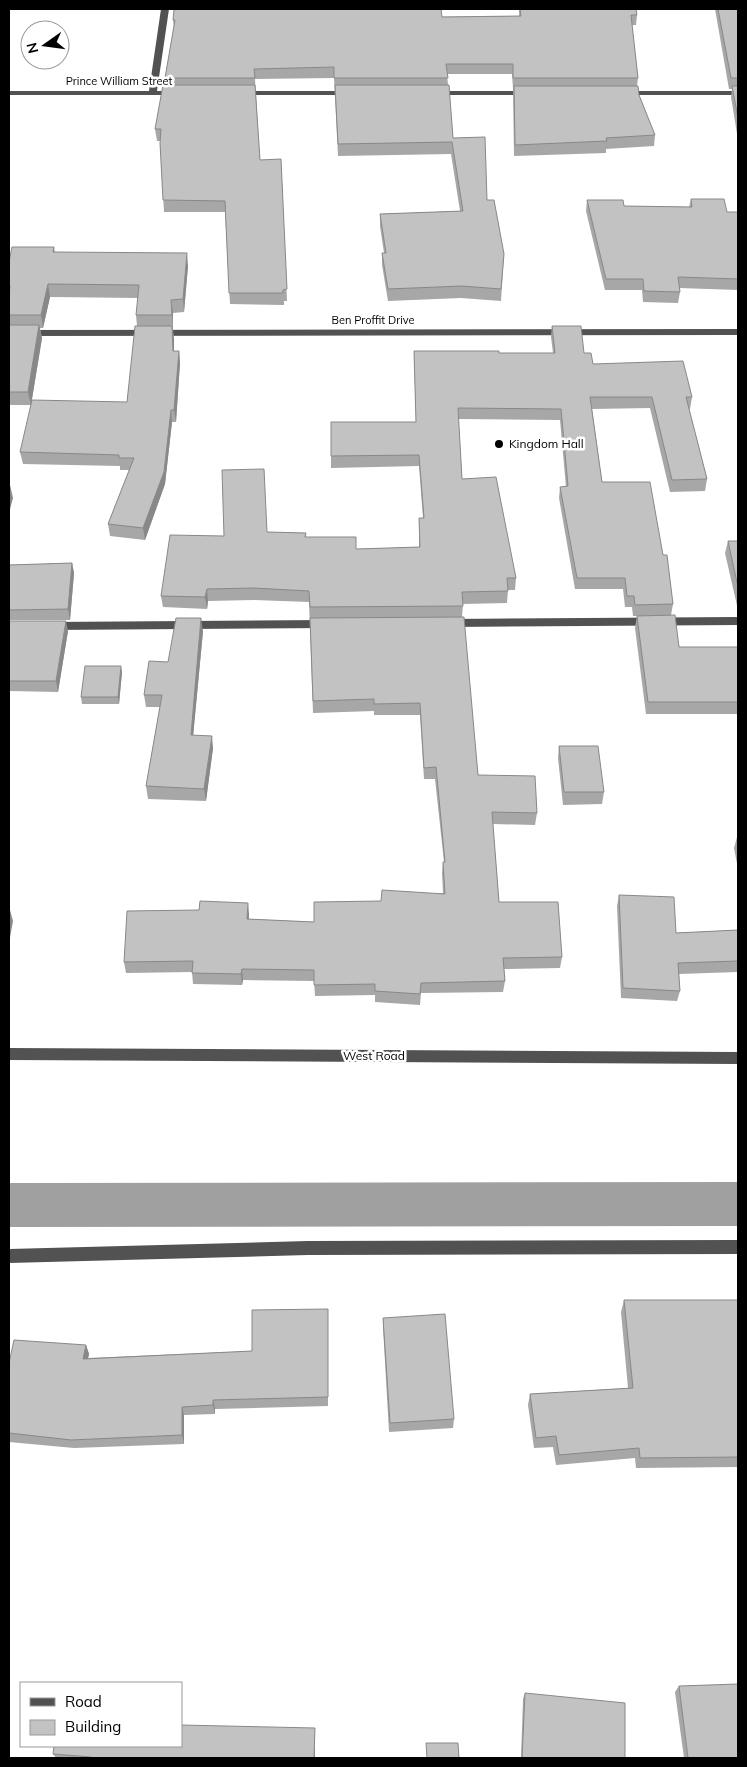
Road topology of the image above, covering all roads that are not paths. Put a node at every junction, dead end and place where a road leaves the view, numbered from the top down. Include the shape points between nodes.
1 (165, 9) edge
2 (9, 93) edge
3 (152, 93) junction
4 (192, 93) edge
5 (232, 93) edge
6 (361, 93) edge
7 (421, 93) edge
8 (540, 93) edge
9 (609, 93) edge
10 (738, 93) edge
11 (738, 332) edge
12 (9, 334) edge
13 (738, 621) edge
14 (432, 623) edge
15 (334, 624) edge
16 (38, 626) edge
17 (9, 1054) edge
18 (738, 1058) edge
19 (738, 1247) edge
20 (9, 1256) edge

1 - 3 street
2 - 3 street, Prince William Street
3 - 4 street, Prince William Street
5 - 6 street
7 - 8 street
9 - 10 street
11 - 12 street, Ben Proffit Drive
13 - 14 street
15 - 16 street
17 - 18 street, West Road
19 - 20 street via 317,1248

